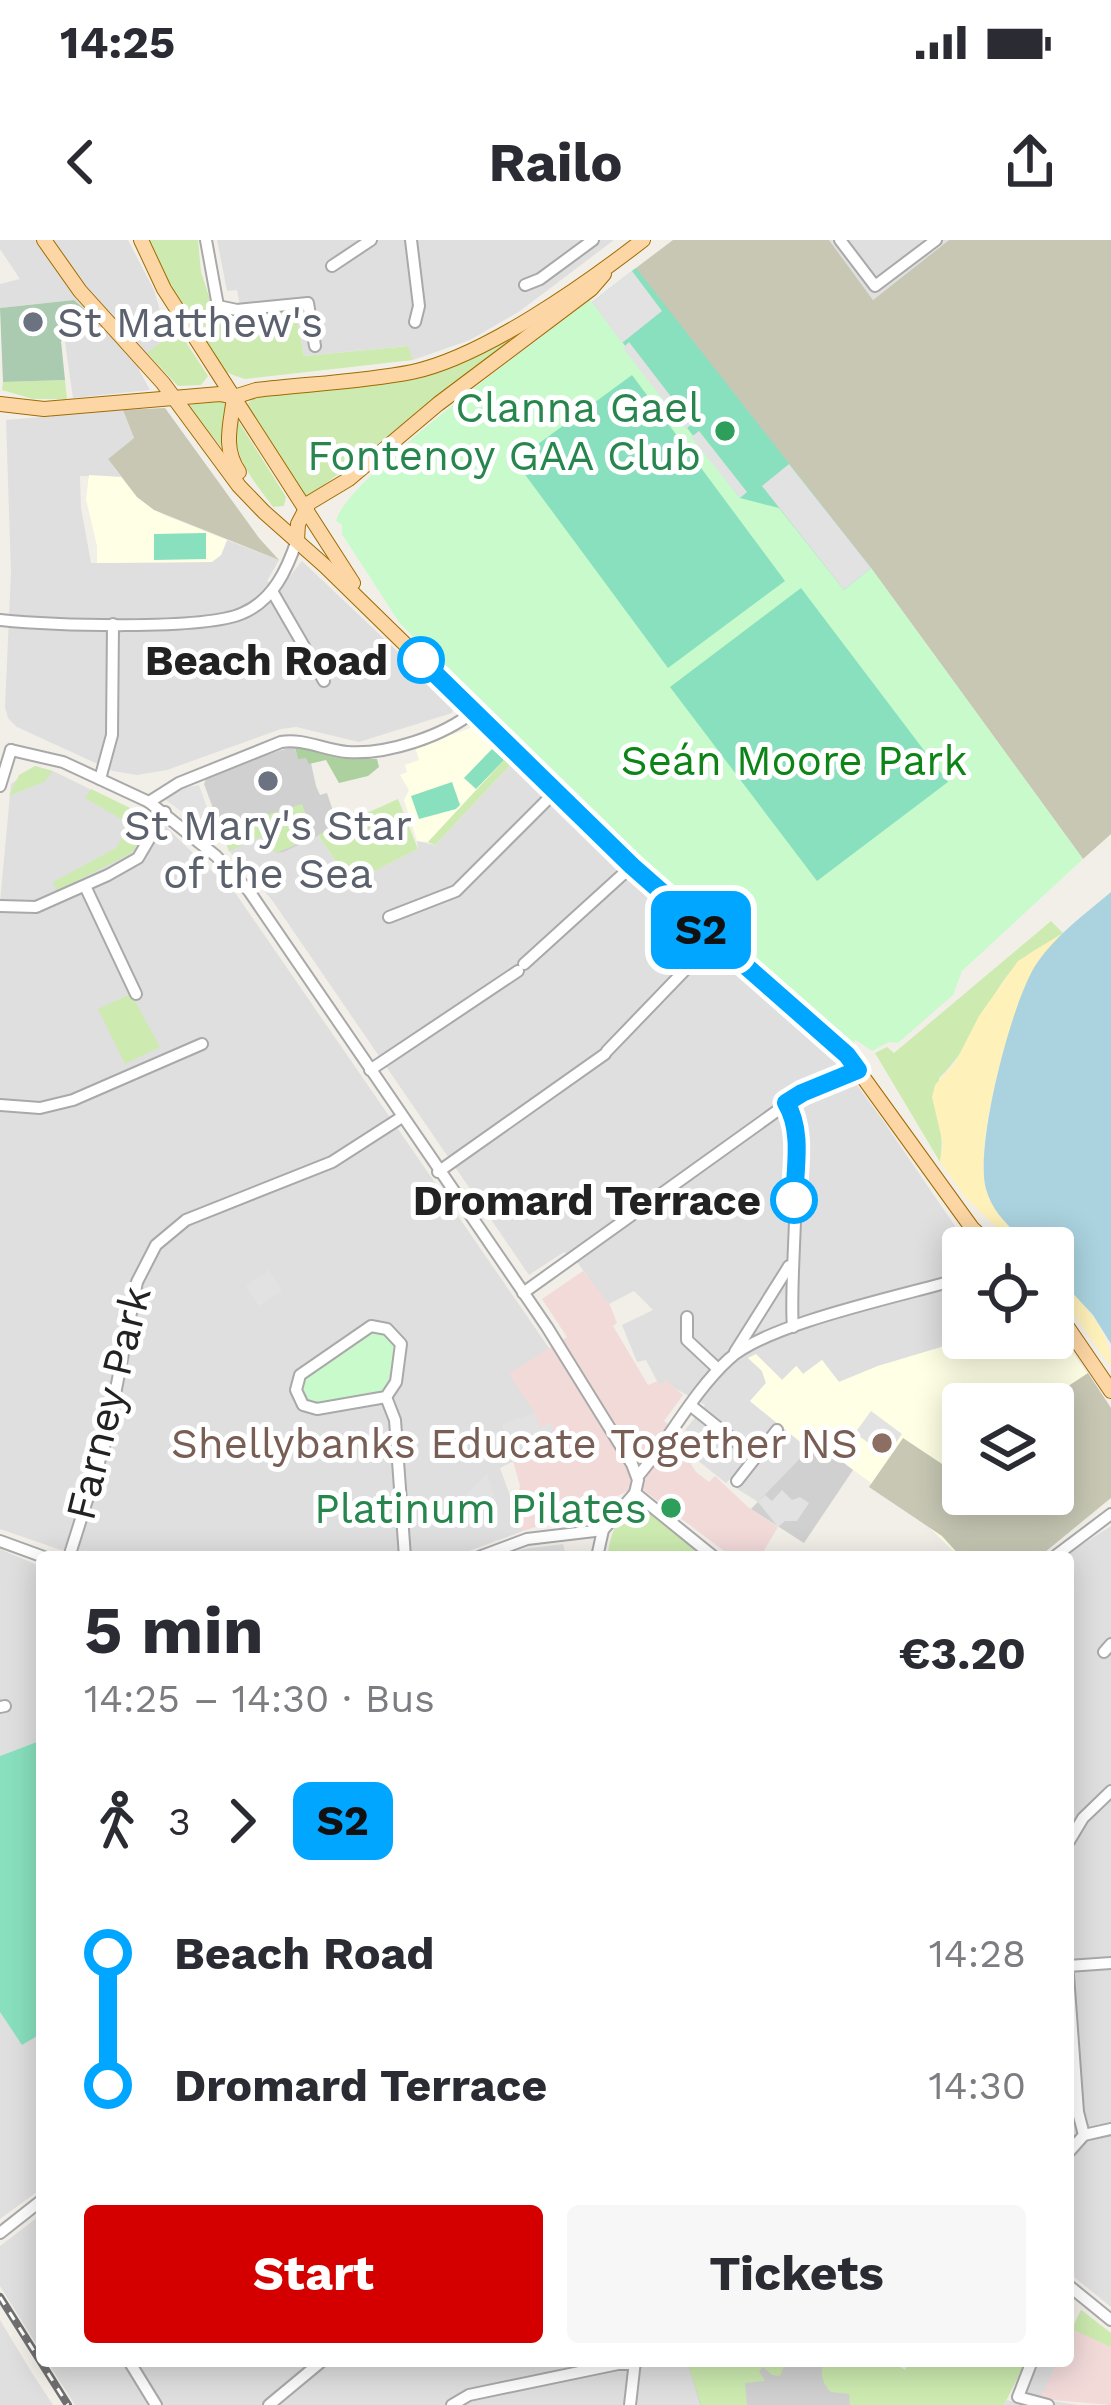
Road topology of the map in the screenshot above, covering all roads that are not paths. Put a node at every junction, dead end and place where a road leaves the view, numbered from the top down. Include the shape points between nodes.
1 (44, 240) edge
2 (141, 240) edge
3 (206, 240) edge
4 (371, 240) edge
5 (411, 240) edge
6 (593, 240) edge
7 (644, 240) edge
8 (840, 240) edge
9 (936, 240) edge
10 (614, 262) junction
11 (332, 266) dead end
12 (526, 285) dead end
13 (415, 322) dead end
14 (315, 346) dead end
15 (234, 397) junction
16 (173, 398) junction
17 (0, 404) edge
18 (305, 509) junction
19 (264, 512) junction
20 (297, 540) junction
21 (272, 591) junction
22 (0, 620) edge
23 (113, 623) junction
24 (393, 634) junction
25 (324, 681) dead end
26 (474, 711) junction
27 (5, 746) edge
28 (100, 779) junction
29 (0, 786) edge
30 (556, 791) junction
31 (149, 802) junction
32 (165, 812) junction
33 (632, 866) junction
34 (85, 886) junction
35 (0, 906) edge
36 (388, 917) dead end
37 (713, 941) junction
38 (136, 994) dead end
39 (202, 1044) dead end
40 (370, 1070) junction
41 (858, 1070) junction
42 (786, 1103) junction
43 (0, 1105) edge
44 (402, 1117) junction
45 (438, 1172) junction
46 (971, 1227) edge
47 (791, 1262) junction
48 (942, 1284) edge
49 (523, 1293) junction
50 (687, 1317) dead end
51 (794, 1328) junction
52 (1074, 1337) edge
53 (734, 1354) junction
54 (718, 1369) junction
55 (1111, 1391) edge
56 (386, 1397) junction
57 (690, 1405) junction
58 (777, 1430) dead end
59 (755, 1457) junction
60 (638, 1476) junction
61 (736, 1481) dead end
62 (634, 1493) junction
63 (1111, 1514) edge
64 (603, 1530) junction
65 (0, 1541) edge
66 (71, 1551) edge
67 (405, 1551) edge
68 (495, 1551) edge
69 (598, 1551) edge
70 (706, 1551) edge
71 (1062, 1551) edge
72 (36, 1554) edge
73 (1111, 1791) edge
74 (1074, 1833) edge
75 (1111, 1964) edge
76 (1074, 1966) edge
77 (1074, 2057) edge
78 (1111, 2129) edge
79 (1084, 2135) junction
80 (1074, 2146) edge
81 (36, 2205) edge
82 (0, 2233) edge
83 (1074, 2291) edge
84 (1111, 2320) edge
85 (133, 2367) edge
86 (301, 2367) edge
87 (604, 2367) edge
88 (634, 2367) edge
89 (1030, 2367) edge
90 (156, 2405) edge
91 (269, 2405) edge
92 (452, 2405) edge
93 (630, 2405) edge
94 (1048, 2405) edge

1 - 16 main road
2 - 15 main road
3 - 14 street via 218,305 308,303
4 - 11 street
5 - 13 street
6 - 12 street
7 - 10 main road
8 - 9 street via 874,286
10 - 15 main road via 486,342 415,371
10 - 18 main road via 591,289
15 - 16 main road
15 - 18 main road
15 - 19 main road via 232,462
16 - 17 main road via 44,409
16 - 19 main road
18 - 20 main road
18 - 24 main road
19 - 20 main road
20 - 21 street
20 - 24 main road
21 - 23 street via 227,619
21 - 25 street
22 - 23 street
23 - 28 street via 112,735
24 - 26 main road
26 - 30 main road
26 - 31 street via 459,724 382,750 280,742
27 - 28 street
27 - 29 street
28 - 31 street
30 - 33 main road
30 - 36 street via 456,891
31 - 32 street
32 - 34 street via 138,857
32 - 40 street via 249,891
33 - 37 main road
33 - 40 street via 521,967
34 - 35 street via 36,907
34 - 38 street
37 - 41 main road
37 - 45 street via 606,1052
39 - 43 street via 73,1100
40 - 44 street
41 - 42 street
41 - 46 main road
42 - 47 street via 796,1136
42 - 49 street
44 - 45 street
44 - 66 street, Farney Park via 332,1162 186,1220 154,1248 137,1282 106,1440
45 - 49 street
47 - 51 street
47 - 53 street
48 - 51 street
49 - 60 street
50 - 54 street via 687,1340
51 - 53 street
52 - 55 main road
53 - 54 street
54 - 57 street
56 - 56 street via 401,1344 378,1326 296,1382 300,1401 312,1409
56 - 67 street via 395,1420
57 - 59 street
57 - 60 street
58 - 59 street
59 - 61 street
60 - 62 street
62 - 64 street
62 - 70 street
63 - 71 street
64 - 68 street
64 - 69 street
65 - 72 street
73 - 74 street
75 - 76 street
77 - 79 street
78 - 79 street
79 - 80 street
81 - 82 street
83 - 84 street
85 - 90 street
86 - 91 street
87 - 92 street
88 - 93 street
89 - 94 street via 1018,2397

